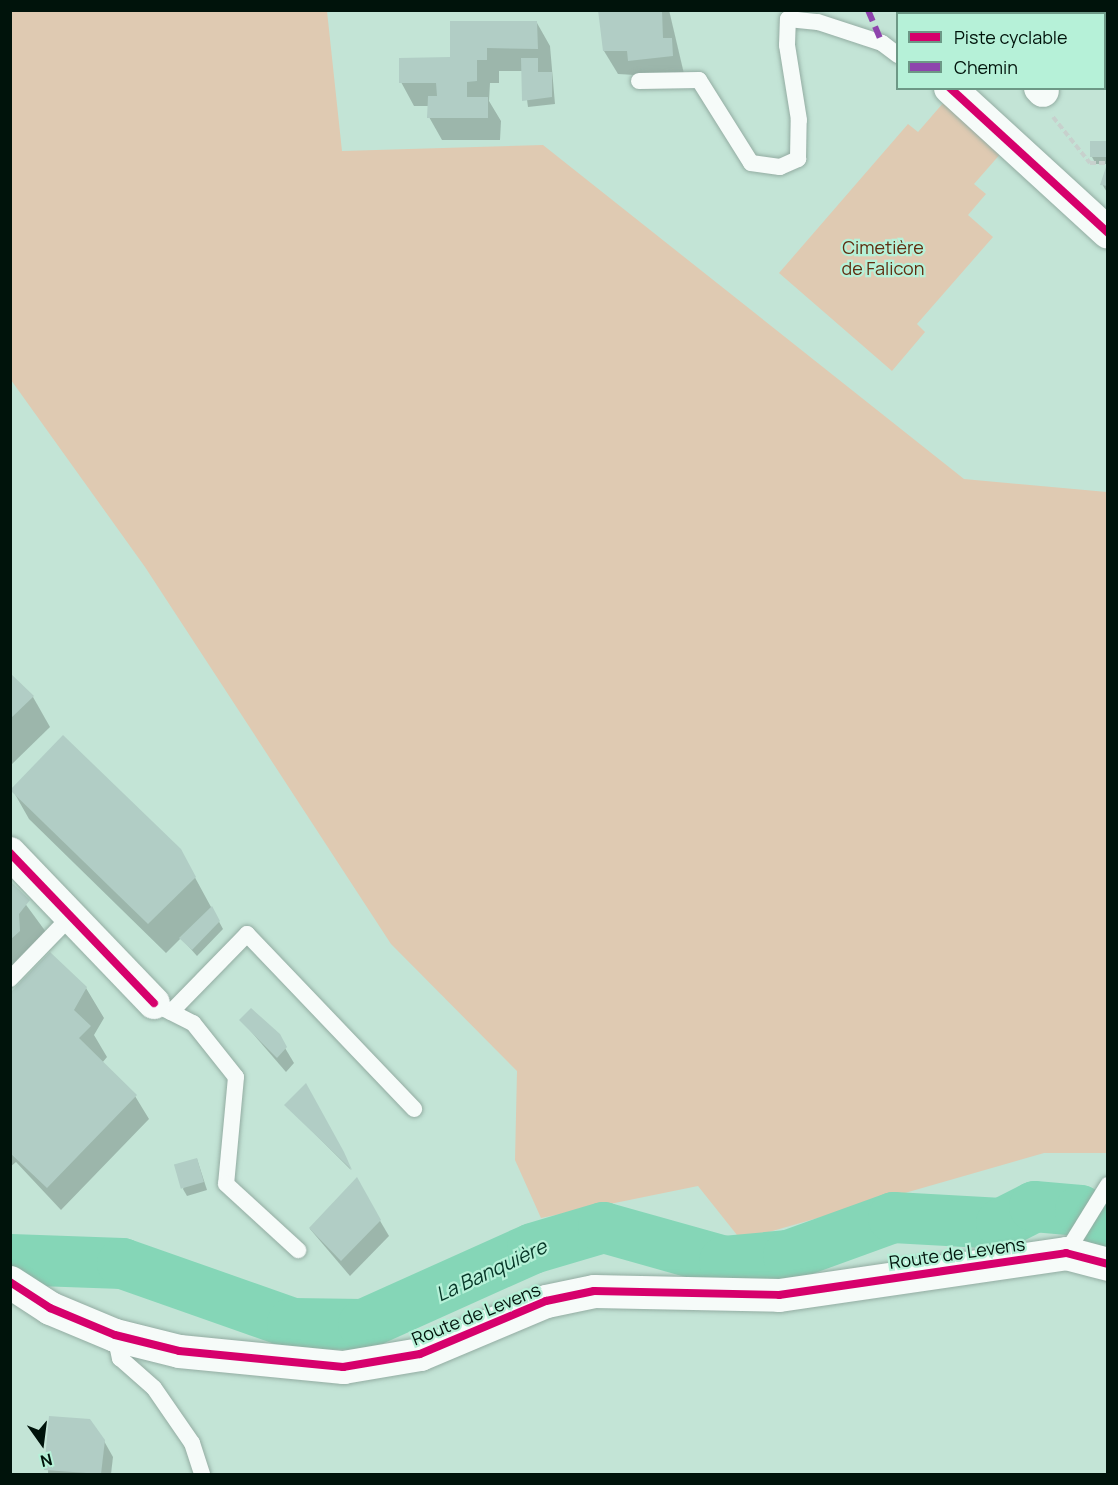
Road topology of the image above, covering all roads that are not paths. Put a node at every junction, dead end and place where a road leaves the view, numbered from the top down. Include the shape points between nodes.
1 (896, 54) edge
2 (639, 81) dead end
3 (952, 90) edge
4 (1107, 233) edge
5 (10, 853) edge
6 (71, 916) junction
7 (10, 979) edge
8 (163, 1008) junction
9 (414, 1109) dead end
10 (1104, 1188) edge
11 (1070, 1245) junction
12 (298, 1250) dead end
13 (1107, 1264) edge
14 (10, 1282) edge
15 (115, 1335) junction
16 (202, 1474) edge

1 - 2 lane via 882,43 818,22 788,20 787,45 799,120 798,159 780,167 751,163 699,80
3 - 4 street
5 - 6 street
6 - 7 lane
6 - 8 street
8 - 9 lane via 247,934
8 - 12 lane via 193,1023 236,1077 226,1184
10 - 11 lane
11 - 13 street, Route de Levens
11 - 15 street, Route de Levens via 778,1295 594,1291 546,1301 458,1340 383,1364 343,1367 179,1352
14 - 15 street, Route de Levens via 50,1308
15 - 16 lane via 120,1358 154,1388 192,1443

